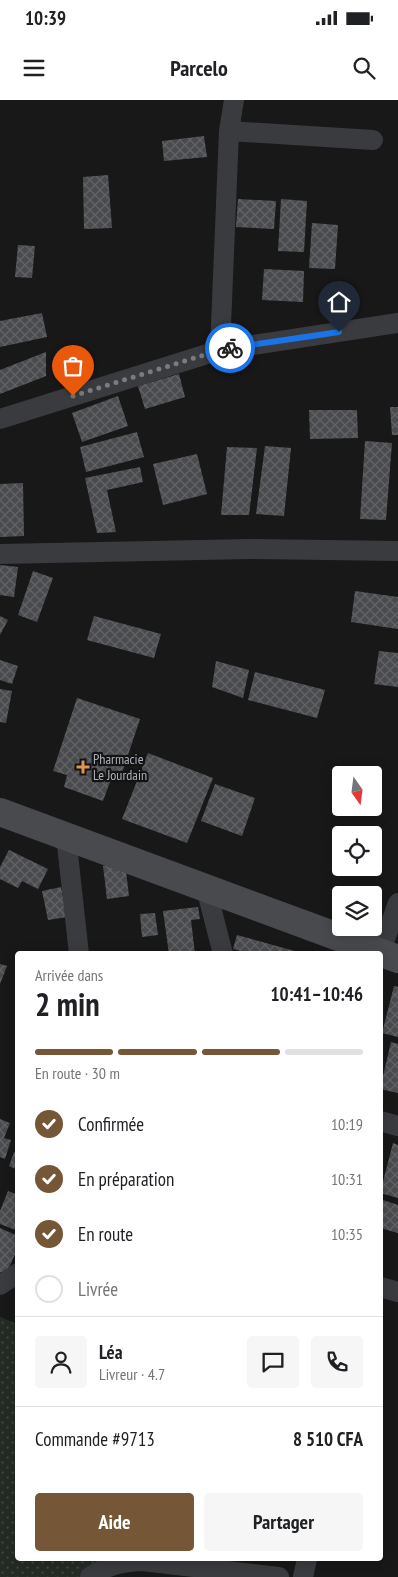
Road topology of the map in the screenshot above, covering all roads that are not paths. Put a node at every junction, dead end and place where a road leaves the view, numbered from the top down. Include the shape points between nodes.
1 (234, 100) edge
2 (229, 131) junction
3 (373, 140) dead end
4 (398, 323) edge
5 (220, 350) junction
6 (0, 419) edge
7 (398, 551) edge
8 (0, 554) edge
9 (0, 812) edge
10 (66, 836) junction
11 (206, 888) junction
12 (398, 903) edge
13 (79, 951) edge
14 (222, 951) edge
15 (375, 951) edge
16 (381, 951) edge
17 (383, 954) edge
18 (398, 959) edge
19 (383, 1122) edge
20 (398, 1126) edge
21 (15, 1275) edge
22 (0, 1285) edge
23 (383, 1288) edge
24 (398, 1292) edge
25 (307, 1561) edge
26 (90, 1577) edge
27 (280, 1577) edge
28 (303, 1577) edge

1 - 2 street
2 - 3 street
2 - 5 street
4 - 5 street
5 - 6 street
7 - 8 street via 250,549
9 - 10 main road
10 - 11 main road
10 - 13 street
11 - 14 street
11 - 15 main road
12 - 16 street
17 - 18 main road
19 - 20 street
21 - 22 street
23 - 24 street
25 - 28 street
26 - 27 street via 120,1562

